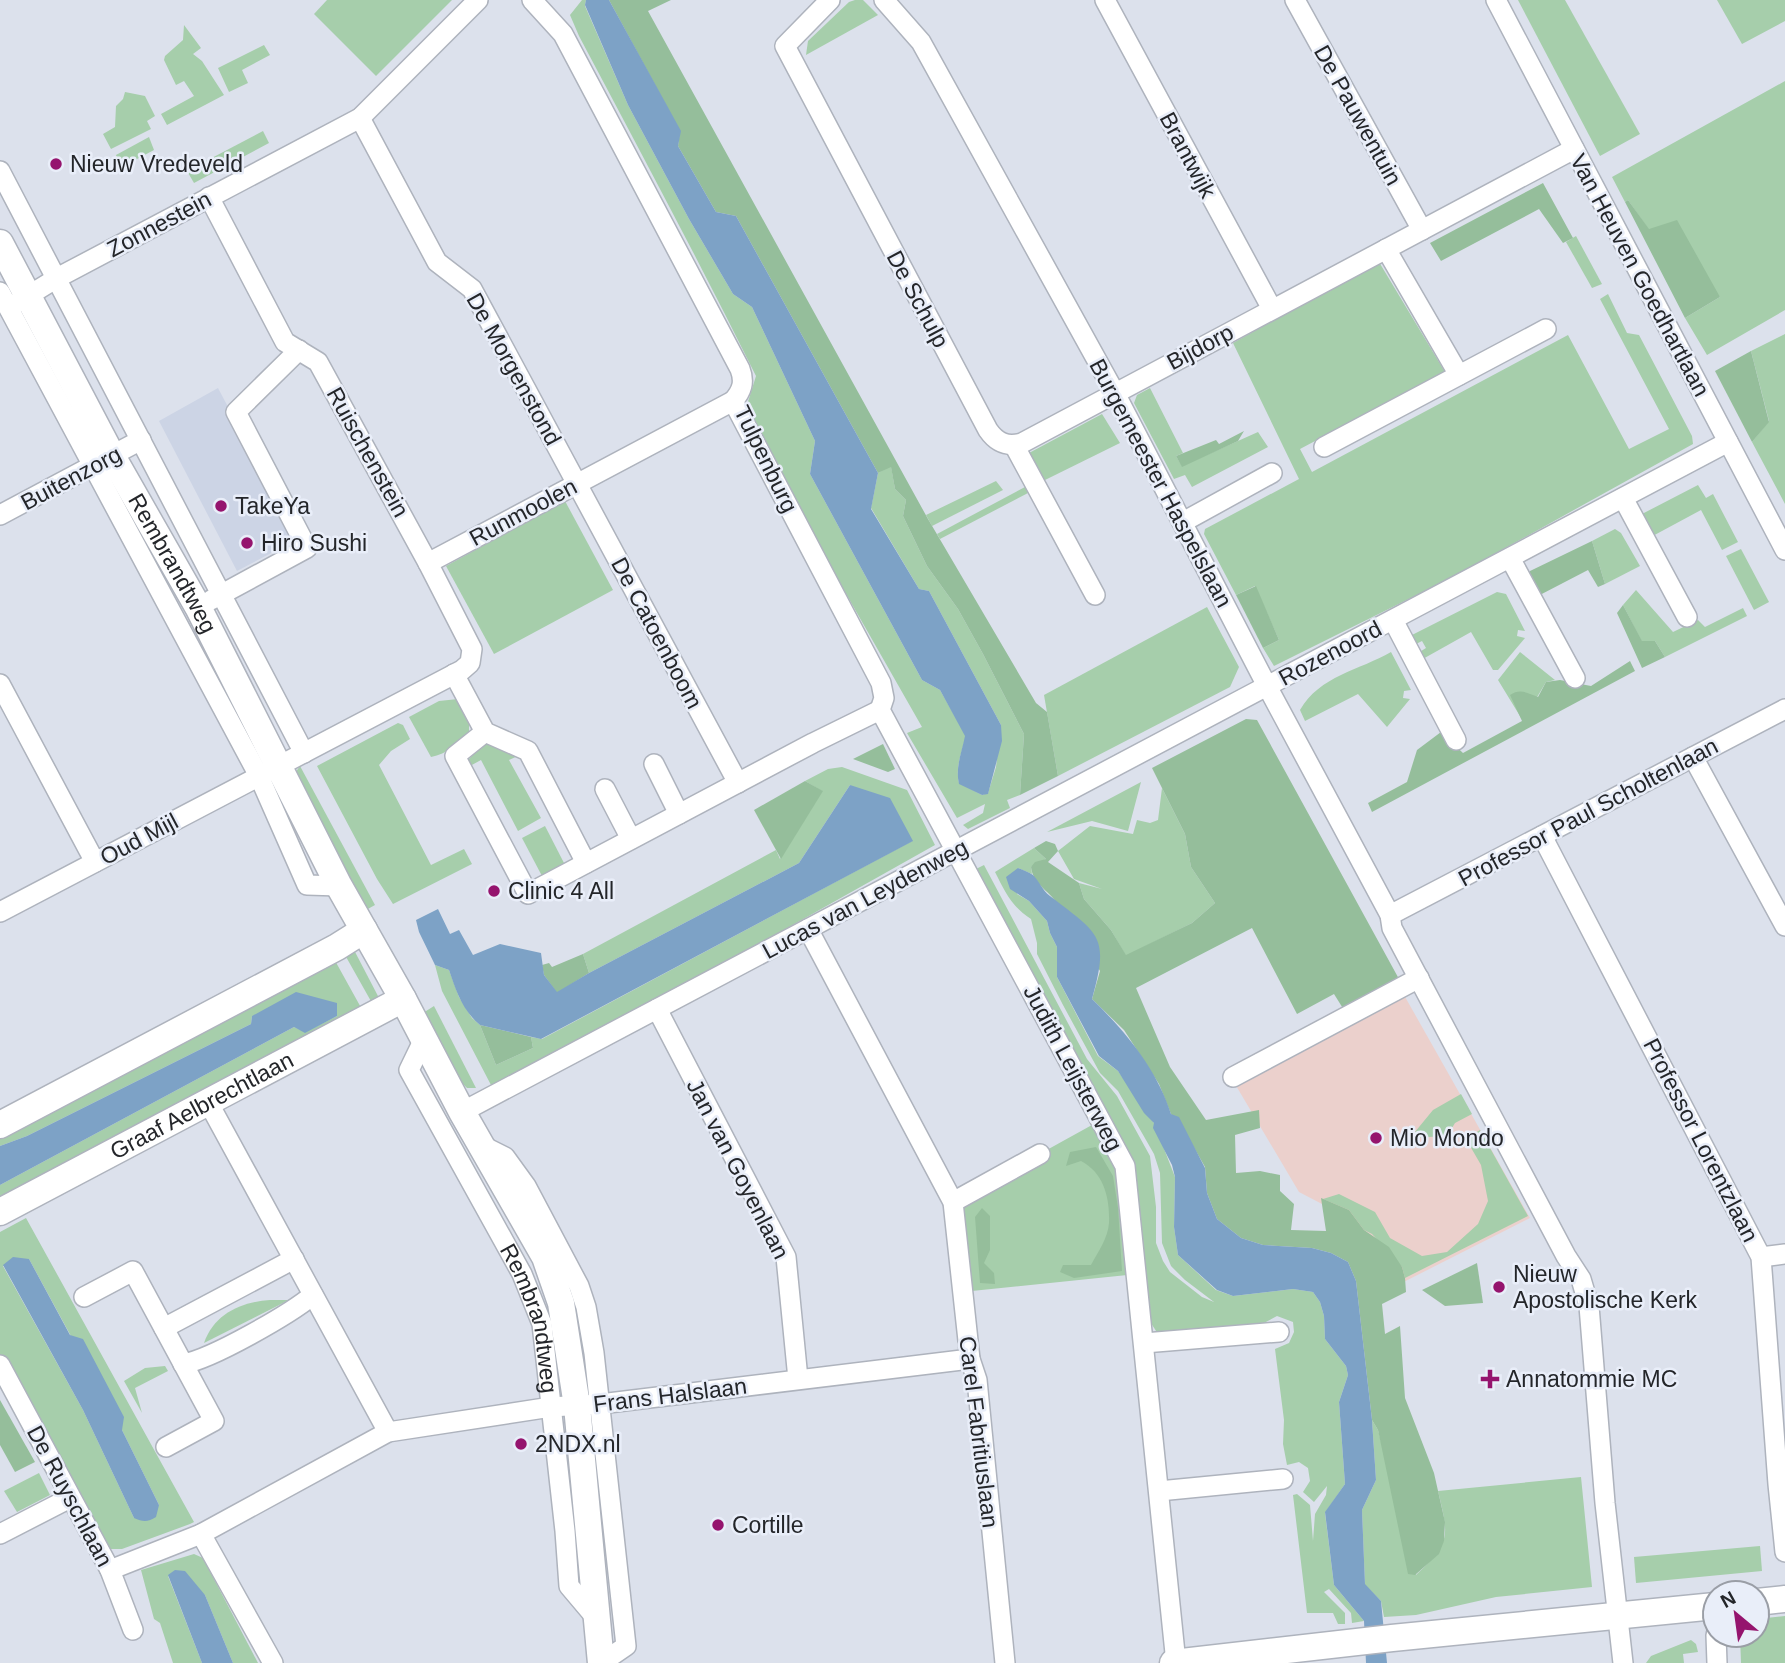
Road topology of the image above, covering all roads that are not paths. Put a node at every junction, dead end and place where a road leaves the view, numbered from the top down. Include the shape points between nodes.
1 (478, 0) edge
2 (532, 0) edge
3 (830, 0) edge
4 (884, 0) edge
5 (1105, 0) edge
6 (1295, 0) edge
7 (1496, 0) edge
8 (360, 118) junction
9 (1574, 149) junction
10 (0, 170) edge
11 (209, 198) junction
12 (1422, 230) junction
13 (0, 243) edge
14 (1386, 249) junction
15 (57, 278) junction
16 (9, 302) edge
17 (1272, 309) junction
18 (1546, 329) dead end
19 (299, 350) junction
20 (1459, 375) junction
21 (1115, 393) junction
22 (733, 401) junction
23 (141, 440) junction
24 (1728, 442) junction
25 (1014, 445) junction
26 (1324, 447) dead end
27 (103, 461) junction
28 (1272, 473) dead end
29 (577, 484) junction
30 (1623, 498) junction
31 (0, 515) edge
32 (1183, 522) junction
33 (1785, 550) edge
34 (1510, 558) junction
35 (428, 563) junction
36 (221, 594) junction
37 (1095, 595) dead end
38 (198, 607) junction
39 (1687, 617) dead end
40 (1393, 620) junction
41 (454, 674) junction
42 (1575, 678) dead end
43 (0, 684) edge
44 (1267, 686) junction
45 (1785, 709) edge
46 (6, 710) edge
47 (880, 710) junction
48 (485, 732) junction
49 (1457, 740) dead end
50 (304, 752) junction
51 (1693, 757) junction
52 (653, 764) dead end
53 (269, 771) junction
54 (738, 783) junction
55 (605, 789) dead end
56 (680, 814) junction
57 (1542, 835) junction
58 (631, 839) junction
59 (956, 850) junction
60 (96, 862) junction
61 (586, 863) junction
62 (0, 912) edge
63 (1390, 915) junction
64 (1785, 926) edge
65 (808, 929) junction
66 (364, 930) junction
67 (1419, 978) junction
68 (403, 999) junction
69 (657, 1009) junction
70 (424, 1039) junction
71 (1233, 1077) dead end
72 (208, 1102) junction
73 (462, 1112) junction
74 (0, 1125) edge
75 (1040, 1154) dead end
76 (953, 1202) junction
77 (0, 1212) edge
78 (1785, 1255) edge
79 (1761, 1257) junction
80 (294, 1259) junction
81 (313, 1295) junction
82 (84, 1297) dead end
83 (164, 1328) junction
84 (1279, 1332) dead end
85 (1144, 1343) junction
86 (970, 1359) junction
87 (183, 1364) junction
88 (0, 1365) edge
89 (798, 1379) junction
90 (576, 1406) junction
91 (388, 1432) junction
92 (166, 1447) dead end
93 (1283, 1479) dead end
94 (1159, 1491) junction
95 (71, 1498) junction
96 (0, 1534) edge
97 (201, 1534) junction
98 (1785, 1552) edge
99 (110, 1570) junction
100 (1701, 1607) edge
101 (1619, 1616) junction
102 (133, 1630) dead end
103 (273, 1663) edge
104 (601, 1663) edge
105 (1005, 1663) edge
106 (1175, 1663) edge
107 (1623, 1663) edge

1 - 8 street, Zonnestein
2 - 22 street, Tulpenburg via 564,34 740,369 742,389
3 - 25 street, De Schulp via 785,46 988,430 999,442
4 - 21 street, Burgemeester Haspelslaan via 921,42
5 - 17 street, Brantwijk
6 - 12 street, De Pauwentuin
7 - 9 street, Van Heuven Goedhartlaan
8 - 11 street, Zonnestein
8 - 29 street, De Morgenstond via 437,262 472,289
9 - 12 street, Bijdorp
9 - 24 street, Van Heuven Goedhartlaan
10 - 15 street, Rembrandtweg
11 - 15 street, Zonnestein
11 - 19 street, Ruischenstein via 285,342
12 - 14 street, Bijdorp
13 - 16 street, Rembrandtweg
14 - 17 street, Bijdorp
14 - 20 street
15 - 16 street, Zonnestein
15 - 23 street, Rembrandtweg
16 - 27 street, Rembrandtweg
17 - 21 street, Bijdorp
18 - 20 street
19 - 35 street, Ruischenstein via 318,362
19 - 36 street via 236,412 307,548
20 - 26 street
21 - 25 street, Bijdorp
21 - 32 street, Burgemeester Haspelslaan
22 - 29 street, Runmoolen
22 - 47 street, Tulpenburg via 881,683 884,698
23 - 27 street, Buitenzorg
23 - 36 street, Rembrandtweg
24 - 30 street, Rozenoord
24 - 33 street, Van Heuven Goedhartlaan
25 - 37 street, De Schulp
27 - 31 street, Buitenzorg
27 - 38 street, Rembrandtweg
27 - 53 street, Rembrandtweg
28 - 32 street
29 - 35 street, Runmoolen
29 - 54 street, De Catoenboom
30 - 34 street, Rozenoord
30 - 39 street
32 - 44 street, Burgemeester Haspelslaan
34 - 40 street, Rozenoord
34 - 42 street
35 - 41 street via 472,649 470,663
36 - 38 street
36 - 50 street, Rembrandtweg
38 - 53 street, Rembrandtweg
40 - 44 street, Rozenoord
40 - 49 street, Rozenoord
41 - 48 street
41 - 50 street
43 - 46 street
44 - 59 street, Lucas van Leydenweg
44 - 63 street, Burgemeester Haspelslaan
45 - 51 street, Professor Paul Scholtenlaan
46 - 60 street
47 - 54 street
47 - 59 street, Tulpenburg
48 - 61 street via 528,751
48 - 61 street via 456,756 528,894
50 - 53 street
51 - 57 street, Professor Paul Scholtenlaan
51 - 64 street
52 - 56 street
53 - 60 street, Oud Mijl
53 - 66 street, Rembrandtweg
54 - 56 street
55 - 58 street
56 - 58 street
57 - 63 street, Professor Paul Scholtenlaan
57 - 79 street, Professor Lorentzlaan
58 - 61 street
59 - 65 street, Lucas van Leydenweg
59 - 85 street, Judith Leijsterweg via 1125,1166
60 - 62 street, Oud Mijl
63 - 67 street, Burgemeester Haspelslaan via 1392,928
65 - 69 street, Lucas van Leydenweg
65 - 76 street, Carel Fabritiuslaan
66 - 68 street, Rembrandtweg
66 - 74 street
67 - 71 street
67 - 101 street, Burgemeester Haspelslaan via 1581,1279 1589,1306
68 - 70 street, Rembrandtweg
68 - 72 street, Graaf Aelbrechtlaan
69 - 73 street, Lucas van Leydenweg
69 - 89 street, Jan van Goyenlaan via 786,1257
70 - 73 street, Rembrandtweg
70 - 90 street, Rembrandtweg via 409,1070 522,1274
72 - 77 street, Graaf Aelbrechtlaan
72 - 80 street
73 - 90 street, Rembrandtweg via 545,1257 561,1303
75 - 76 street
76 - 86 street, Carel Fabritiuslaan
78 - 79 street
79 - 98 street, Professor Lorentzlaan
80 - 81 street
80 - 83 street
81 - 87 street via 300,1307
81 - 91 street
82 - 83 street via 133,1271
83 - 87 street
84 - 85 street
85 - 94 street, Judith Leijsterweg
86 - 89 street, Frans Halslaan
86 - 105 street, Carel Fabritiuslaan via 977,1380
87 - 92 street via 214,1422
88 - 95 street, De Ruyschlaan
89 - 90 street, Frans Halslaan
90 - 91 street, Frans Halslaan
90 - 104 street, Rembrandtweg
90 - 104 street, Rembrandtweg via 625,1646
91 - 97 street, Frans Halslaan
93 - 94 street
94 - 106 street, Judith Leijsterweg
95 - 96 street
95 - 99 street, De Ruyschlaan
97 - 99 street, Frans Halslaan
97 - 103 street
99 - 102 street, De Ruyschlaan
100 - 101 street
101 - 106 street
101 - 107 street, Burgemeester Haspelslaan

